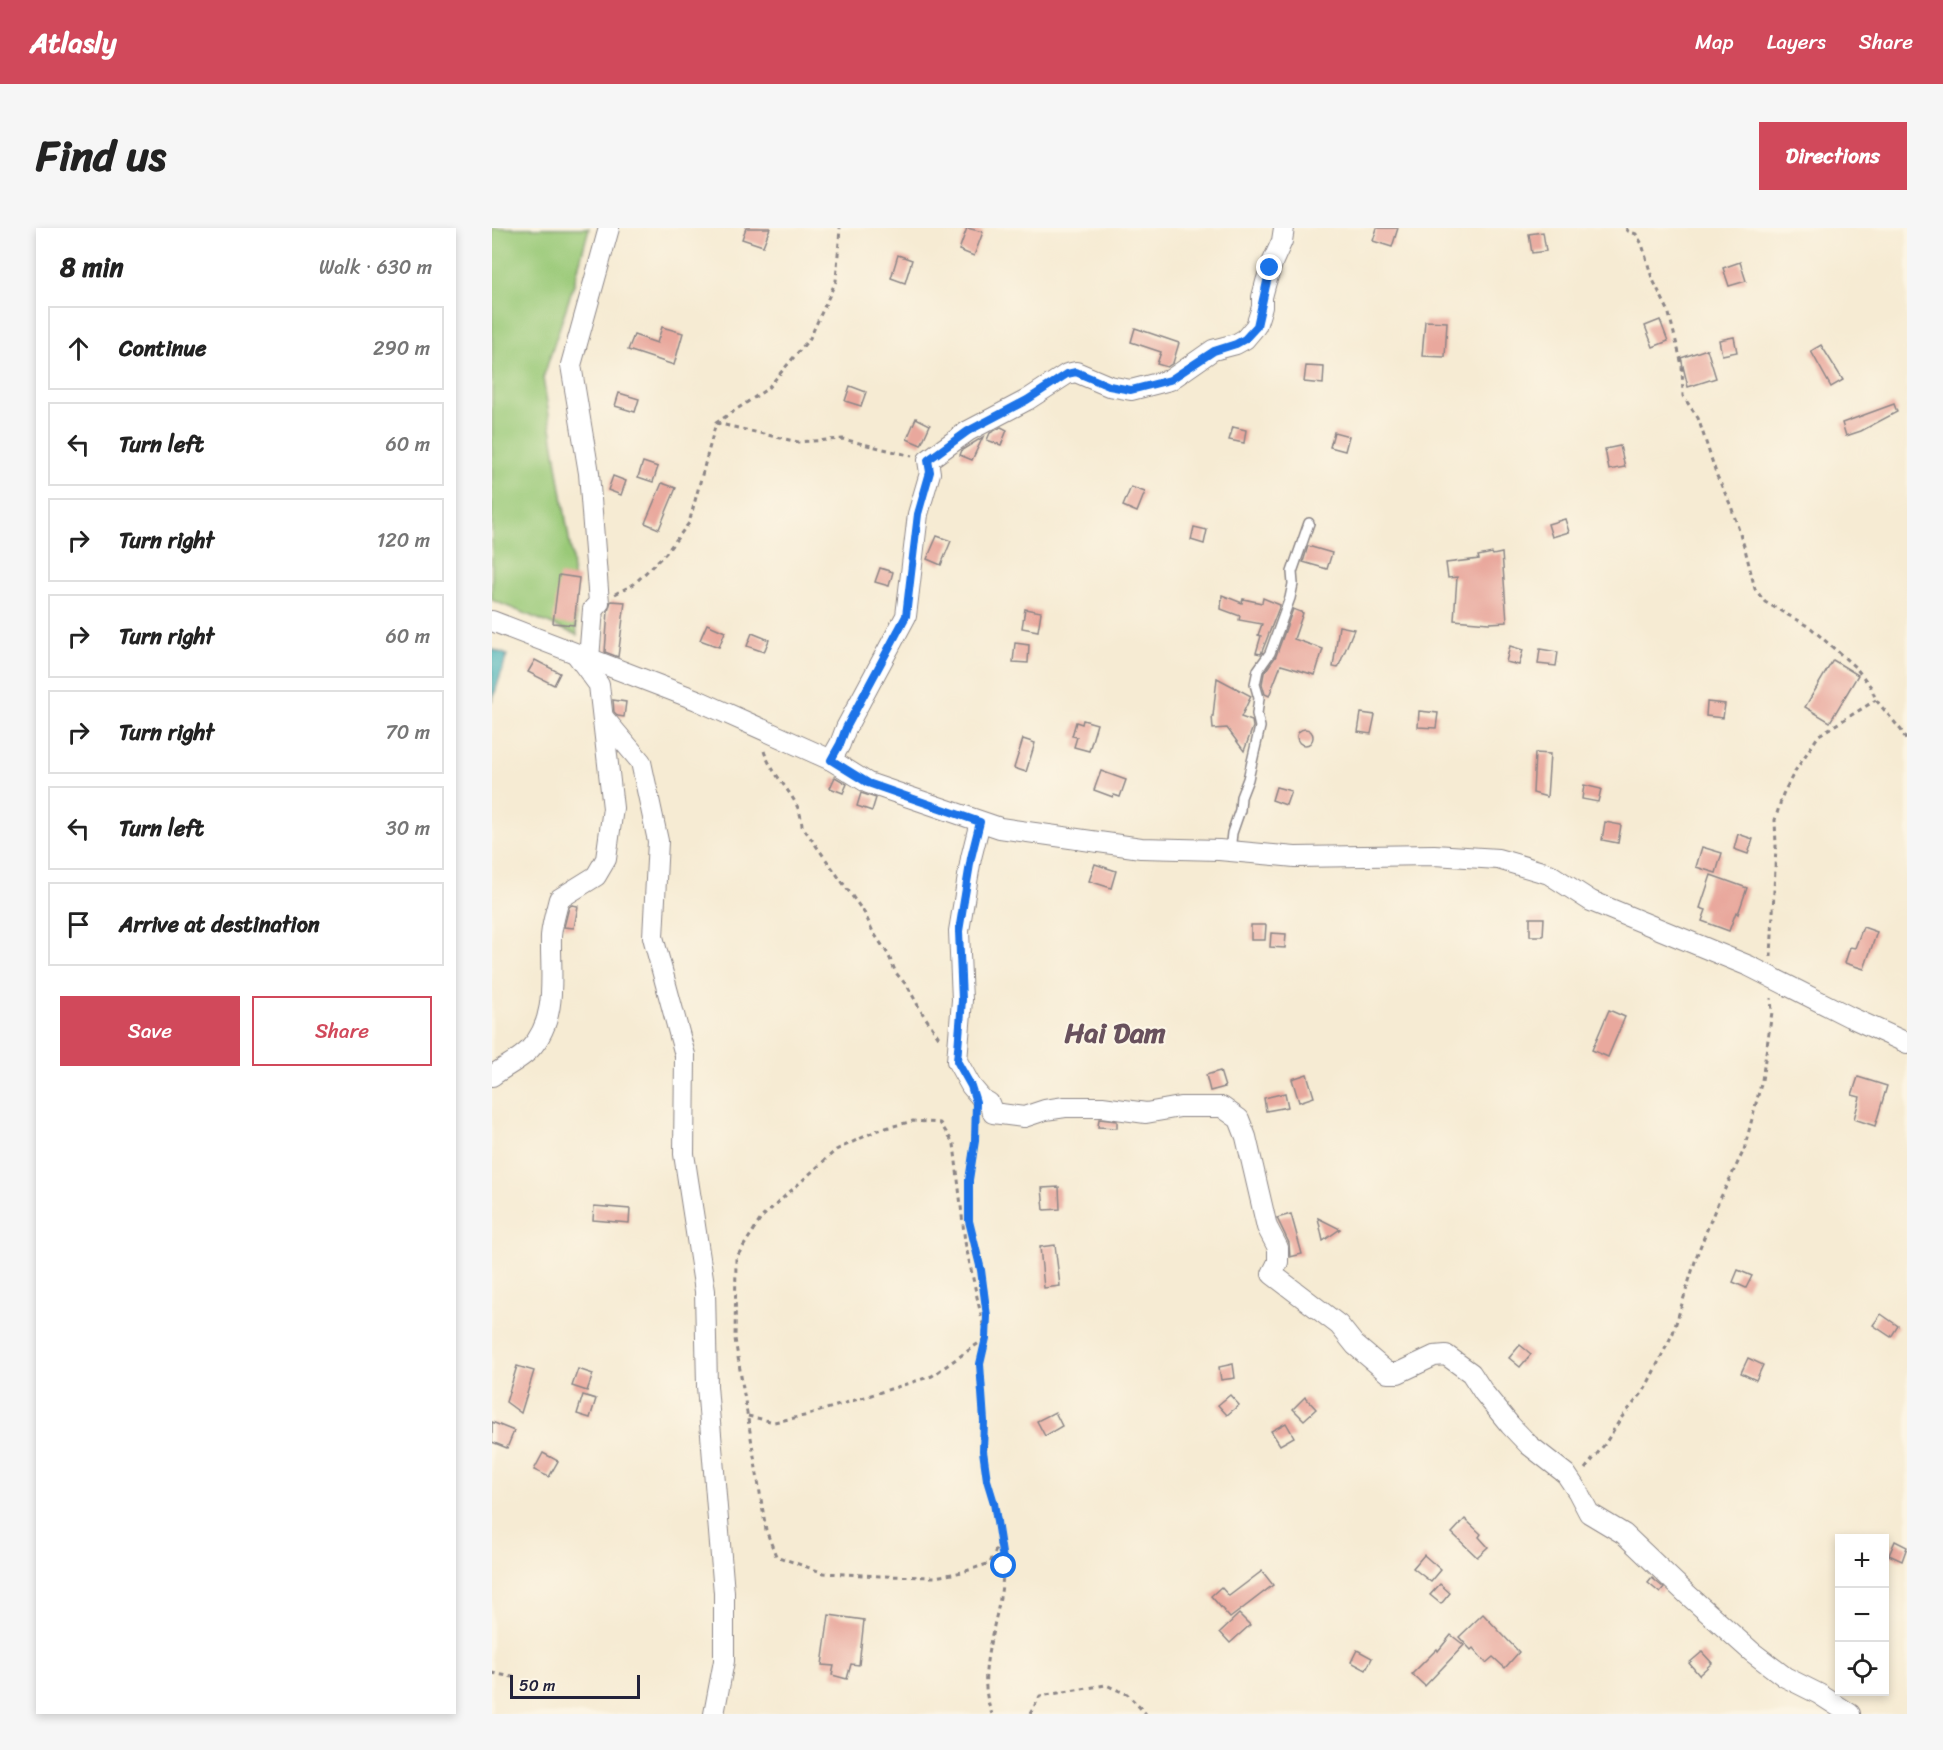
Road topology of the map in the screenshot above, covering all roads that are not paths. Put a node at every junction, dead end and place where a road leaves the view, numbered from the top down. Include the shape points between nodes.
1 (609, 228) edge
2 (1284, 228) edge
3 (1309, 523) dead end
4 (492, 621) edge
5 (583, 656) junction
6 (603, 717) junction
7 (831, 760) junction
8 (980, 822) junction
9 (1230, 851) junction
10 (1907, 1043) edge
11 (492, 1076) edge
12 (714, 1714) edge
13 (1850, 1714) edge

1 - 5 street via 571,365 589,473 598,603 593,609
2 - 7 street via 1266,282 1257,326 1245,339 1214,351 1170,380 1131,390 1109,386 1076,372 1067,374 968,431 928,460 930,472 918,514 906,616
3 - 9 lane via 1292,572 1290,598 1270,653 1258,670 1255,684 1260,727
4 - 5 street
5 - 6 street via 599,685
5 - 7 street via 697,700
6 - 11 street via 613,808 606,859 596,876 559,900 551,935 549,1013 542,1033 531,1049
6 - 12 street via 641,762 658,841 653,937 685,1055 684,1154 705,1291 707,1386 724,1593 724,1661
7 - 8 street via 868,783
8 - 9 street via 1141,848
8 - 13 street via 959,931 962,1000 957,1061 993,1113 1024,1117 1065,1107 1146,1113 1180,1107 1222,1107 1239,1119 1246,1137 1267,1227 1278,1248 1278,1262 1272,1274 1338,1325 1388,1373 1446,1355 1471,1373 1510,1425 1566,1474 1589,1512 1624,1534 1752,1652 1785,1677
9 - 10 street via 1295,857 1434,855 1498,859 1549,874 1591,901 1749,966

